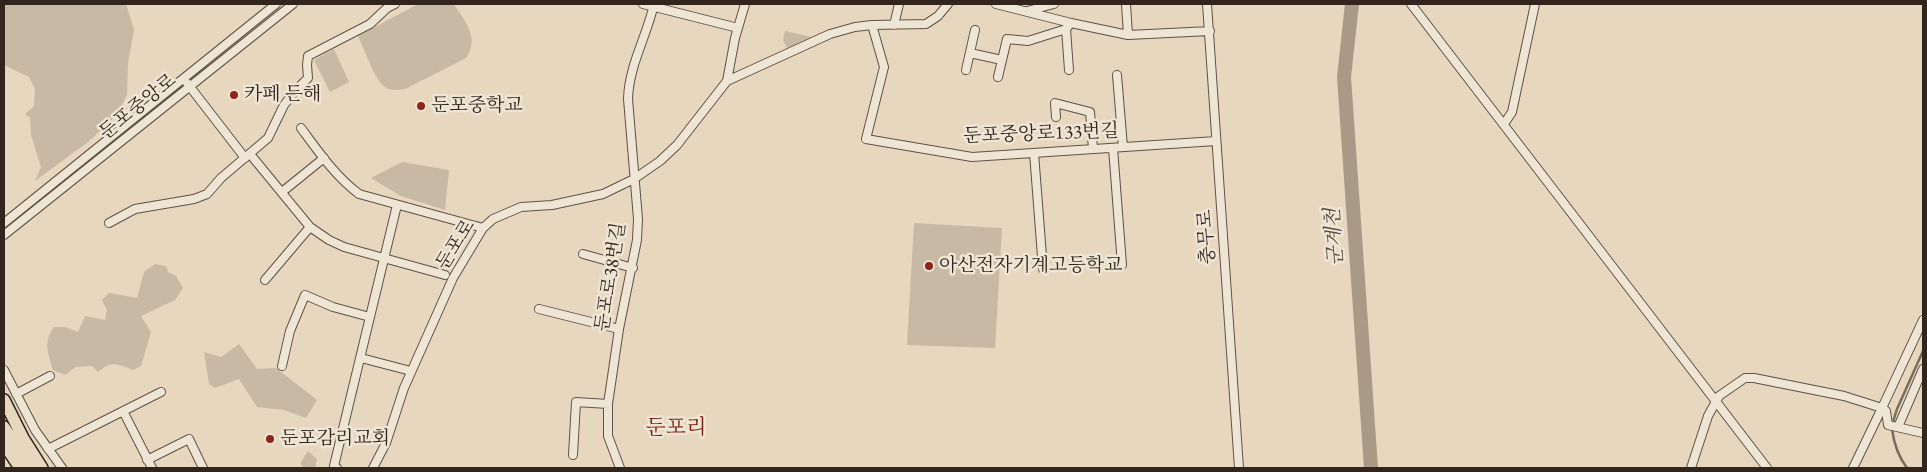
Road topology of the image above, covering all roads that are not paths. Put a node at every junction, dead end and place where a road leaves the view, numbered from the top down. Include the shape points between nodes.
1 (276, 4) edge
2 (293, 4) edge
3 (395, 4) edge
4 (643, 4) edge
5 (745, 4) edge
6 (899, 4) edge
7 (948, 4) edge
8 (996, 4) edge
9 (1054, 4) edge
10 (1126, 4) edge
11 (1207, 4) edge
12 (1411, 4) edge
13 (1535, 4) edge
14 (654, 5) edge
15 (1027, 12) junction
16 (872, 25) junction
17 (894, 25) junction
18 (1068, 26) junction
19 (738, 28) junction
20 (976, 30) dead end
21 (1210, 31) junction
22 (1128, 35) junction
23 (970, 53) junction
24 (1002, 60) junction
25 (966, 70) dead end
26 (1069, 70) dead end
27 (1117, 75) dead end
28 (998, 77) dead end
29 (183, 78) junction
30 (727, 81) junction
31 (189, 86) junction
32 (1056, 117) dead end
33 (1504, 124) junction
34 (301, 128) dead end
35 (1216, 141) junction
36 (1123, 147) junction
37 (1113, 148) junction
38 (1092, 149) junction
39 (1034, 153) junction
40 (248, 156) junction
41 (324, 158) junction
42 (634, 179) junction
43 (282, 192) junction
44 (397, 205) junction
45 (109, 222) dead end
46 (4, 223) edge
47 (310, 227) junction
48 (483, 228) junction
49 (4, 235) edge
50 (584, 254) dead end
51 (384, 258) junction
52 (1122, 265) dead end
53 (632, 268) junction
54 (1043, 269) dead end
55 (445, 275) dead end
56 (265, 280) dead end
57 (539, 309) dead end
58 (370, 317) junction
59 (1923, 320) edge
60 (619, 329) junction
61 (361, 358) junction
62 (282, 366) dead end
63 (1923, 369) edge
64 (4, 370) edge
65 (407, 370) dead end
66 (50, 376) dead end
67 (161, 392) dead end
68 (16, 394) junction
69 (4, 400) edge
70 (1715, 402) junction
71 (608, 404) junction
72 (1882, 408) junction
73 (123, 411) junction
74 (4, 427) edge
75 (1898, 427) junction
76 (1923, 433) edge
77 (4, 444) edge
78 (48, 449) junction
79 (573, 455) dead end
80 (4, 456) edge
81 (147, 460) junction
82 (13, 468) edge
83 (20, 468) edge
84 (32, 468) edge
85 (42, 468) edge
86 (62, 468) edge
87 (152, 468) edge
88 (203, 468) edge
89 (337, 468) edge
90 (373, 468) edge
91 (620, 468) edge
92 (1239, 468) edge
93 (1691, 468) edge
94 (1767, 468) edge
95 (1853, 468) edge

1 - 29 street, 둔포중앙로
2 - 31 street, 둔포중앙로
3 - 40 street via 370,24 308,56 308,78 284,105 268,138
4 - 14 street
5 - 19 street, 둔포로
6 - 17 street
7 - 17 street, 둔포로 via 926,24
8 - 15 street
9 - 15 street
10 - 22 street
11 - 21 street, 충무로
12 - 33 street
13 - 33 street via 1512,112
14 - 19 street
14 - 42 street, 둔포로38번길 via 629,81
15 - 18 street
16 - 17 street, 둔포로
16 - 30 street, 둔포로 via 830,34
16 - 39 street, 둔포중앙로133번길 via 884,67 866,138 972,157
18 - 22 street
18 - 24 street via 1028,41 1008,39
18 - 26 street
19 - 30 street, 둔포로
20 - 23 street
21 - 22 street
21 - 35 street, 충무로
23 - 24 street
23 - 25 street
24 - 28 street
27 - 36 street
29 - 31 street
29 - 46 street, 둔포중앙로
30 - 42 street, 둔포로 via 677,145
31 - 40 street
31 - 49 street, 둔포중앙로
32 - 38 street via 1055,103 1090,112
33 - 70 street
34 - 41 street
35 - 36 street, 둔포중앙로133번길
35 - 92 street, 충무로
36 - 37 street, 둔포중앙로133번길
37 - 38 street, 둔포중앙로133번길
37 - 52 street
38 - 39 street, 둔포중앙로133번길
39 - 54 street
40 - 43 street
40 - 45 street via 207,194 135,209
41 - 43 street
41 - 44 street via 358,194
42 - 48 street, 둔포로 via 588,198 552,206 520,207 493,219
42 - 53 street, 둔포로38번길 via 638,219
43 - 47 street
44 - 48 street
44 - 51 street
47 - 51 street via 344,247
47 - 56 street
48 - 90 street, 둔포로 via 434,320
50 - 53 street
51 - 55 street
51 - 58 street
53 - 60 street, 둔포로38번길
57 - 60 street
58 - 61 street
58 - 62 street via 305,295 290,331
59 - 72 street
60 - 71 street, 둔포로38번길
61 - 65 street
61 - 89 street via 334,466
63 - 75 street
64 - 68 street
66 - 68 street
67 - 73 street
68 - 78 street via 34,430
69 - 85 highway
70 - 72 street via 1745,378 1754,378 1844,396
70 - 93 street
70 - 94 street
71 - 79 street via 576,402
71 - 91 street, 둔포로38번길 via 608,436
72 - 75 street via 1886,411 1888,425
72 - 95 street
73 - 78 street
73 - 81 street
74 - 84 highway
75 - 76 street
77 - 83 highway
78 - 86 street
80 - 82 highway
81 - 87 street
81 - 88 street via 189,439

